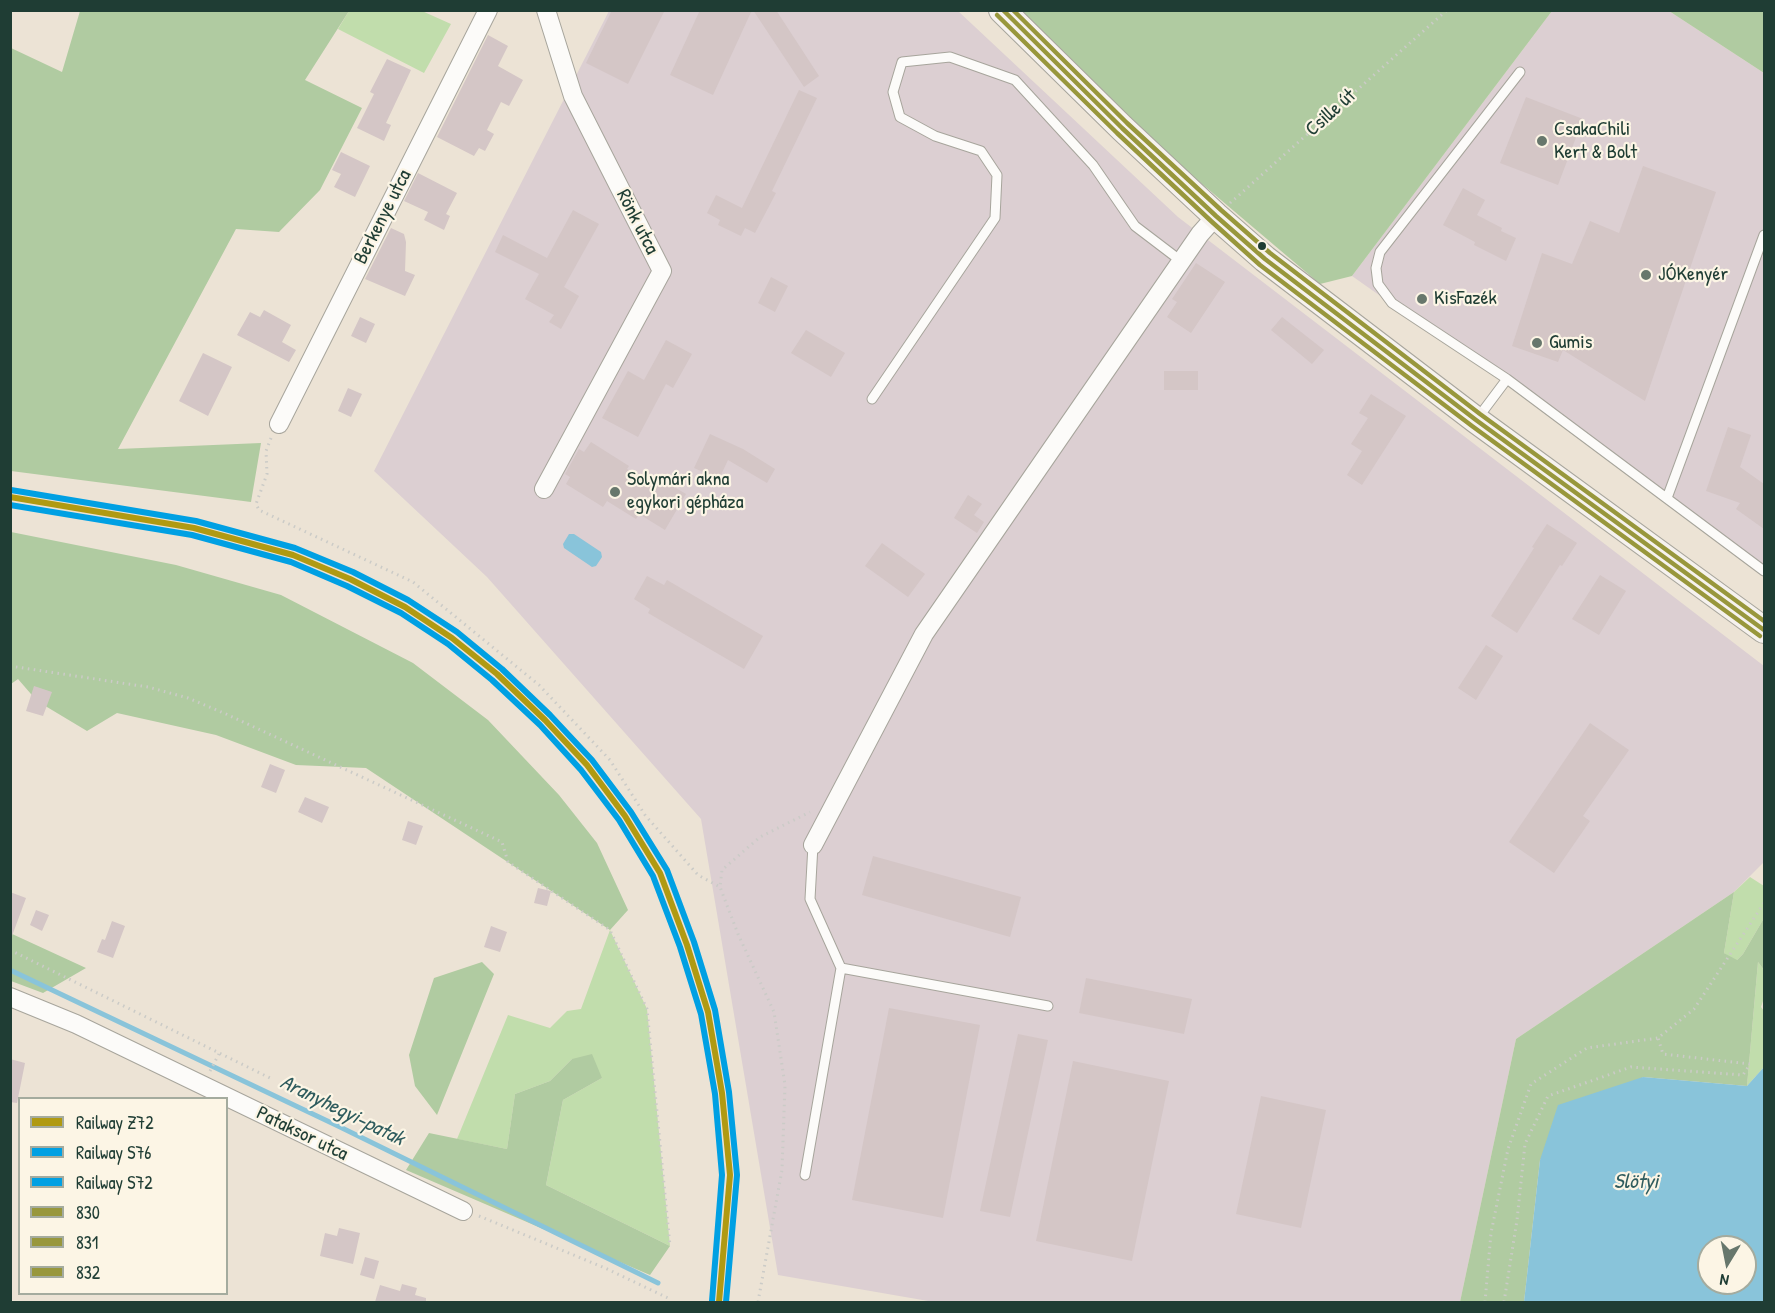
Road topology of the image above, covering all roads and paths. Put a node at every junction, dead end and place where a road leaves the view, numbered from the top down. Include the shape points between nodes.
1 (488, 10) edge
2 (546, 10) edge
3 (1002, 10) edge
4 (1447, 10) edge
5 (1520, 72) dead end
6 (1216, 216) junction
7 (1764, 235) edge
8 (1181, 261) junction
9 (1507, 379) junction
10 (872, 399) dead end
11 (1476, 420) junction
12 (279, 424) dead end
13 (266, 451) dead end
14 (544, 489) dead end
15 (1667, 498) junction
16 (1764, 571) edge
17 (1764, 630) edge
18 (10, 666) edge
19 (838, 797) junction
20 (813, 845) joint
21 (720, 886) junction
22 (1764, 903) edge
23 (10, 950) edge
24 (841, 968) junction
25 (10, 997) edge
26 (1048, 1006) dead end
27 (1658, 1038) junction
28 (272, 1079) dead end
29 (227, 1097) edge
30 (228, 1097) edge
31 (805, 1175) dead end
32 (463, 1211) joint
33 (670, 1246) dead end
34 (668, 1298) dead end
35 (758, 1302) edge
36 (1485, 1302) edge
37 (1504, 1302) edge

1 - 12 street, Berkenye utca
2 - 14 street, Rönk utca via 573,96 662,272
3 - 6 main road
4 - 6 path, Csille út
5 - 9 lane via 1380,252 1376,268 1378,284 1392,303
6 - 8 street
6 - 11 main road via 1265,259
7 - 15 lane
8 - 10 lane via 1135,226 1093,165 1015,80 950,57 902,62 893,92 900,117 935,136 981,151 998,175 995,218
8 - 19 street via 924,634
9 - 11 lane
9 - 15 lane
11 - 17 main road
13 - 21 path via 267,474 256,504 259,510 412,582 539,685 610,760 645,815 698,875
15 - 16 lane
18 - 33 path via 147,687 188,698 502,842 508,862 610,930 647,1009
19 - 20 street
19 - 21 path via 760,837 722,870
20 - 24 lane via 810,898
21 - 35 path via 774,1012 785,1085 782,1170
22 - 27 path via 1694,1009
23 - 28 path
24 - 26 lane
24 - 31 lane
25 - 29 street, Pataksor utca via 76,1024
27 - 36 path via 1587,1048 1531,1084 1506,1160 1491,1233
27 - 37 path via 1663,1054 1750,1064 1743,1075 1631,1066 1548,1096 1525,1144
30 - 32 street, Pataksor utca
32 - 34 path via 488,1218

